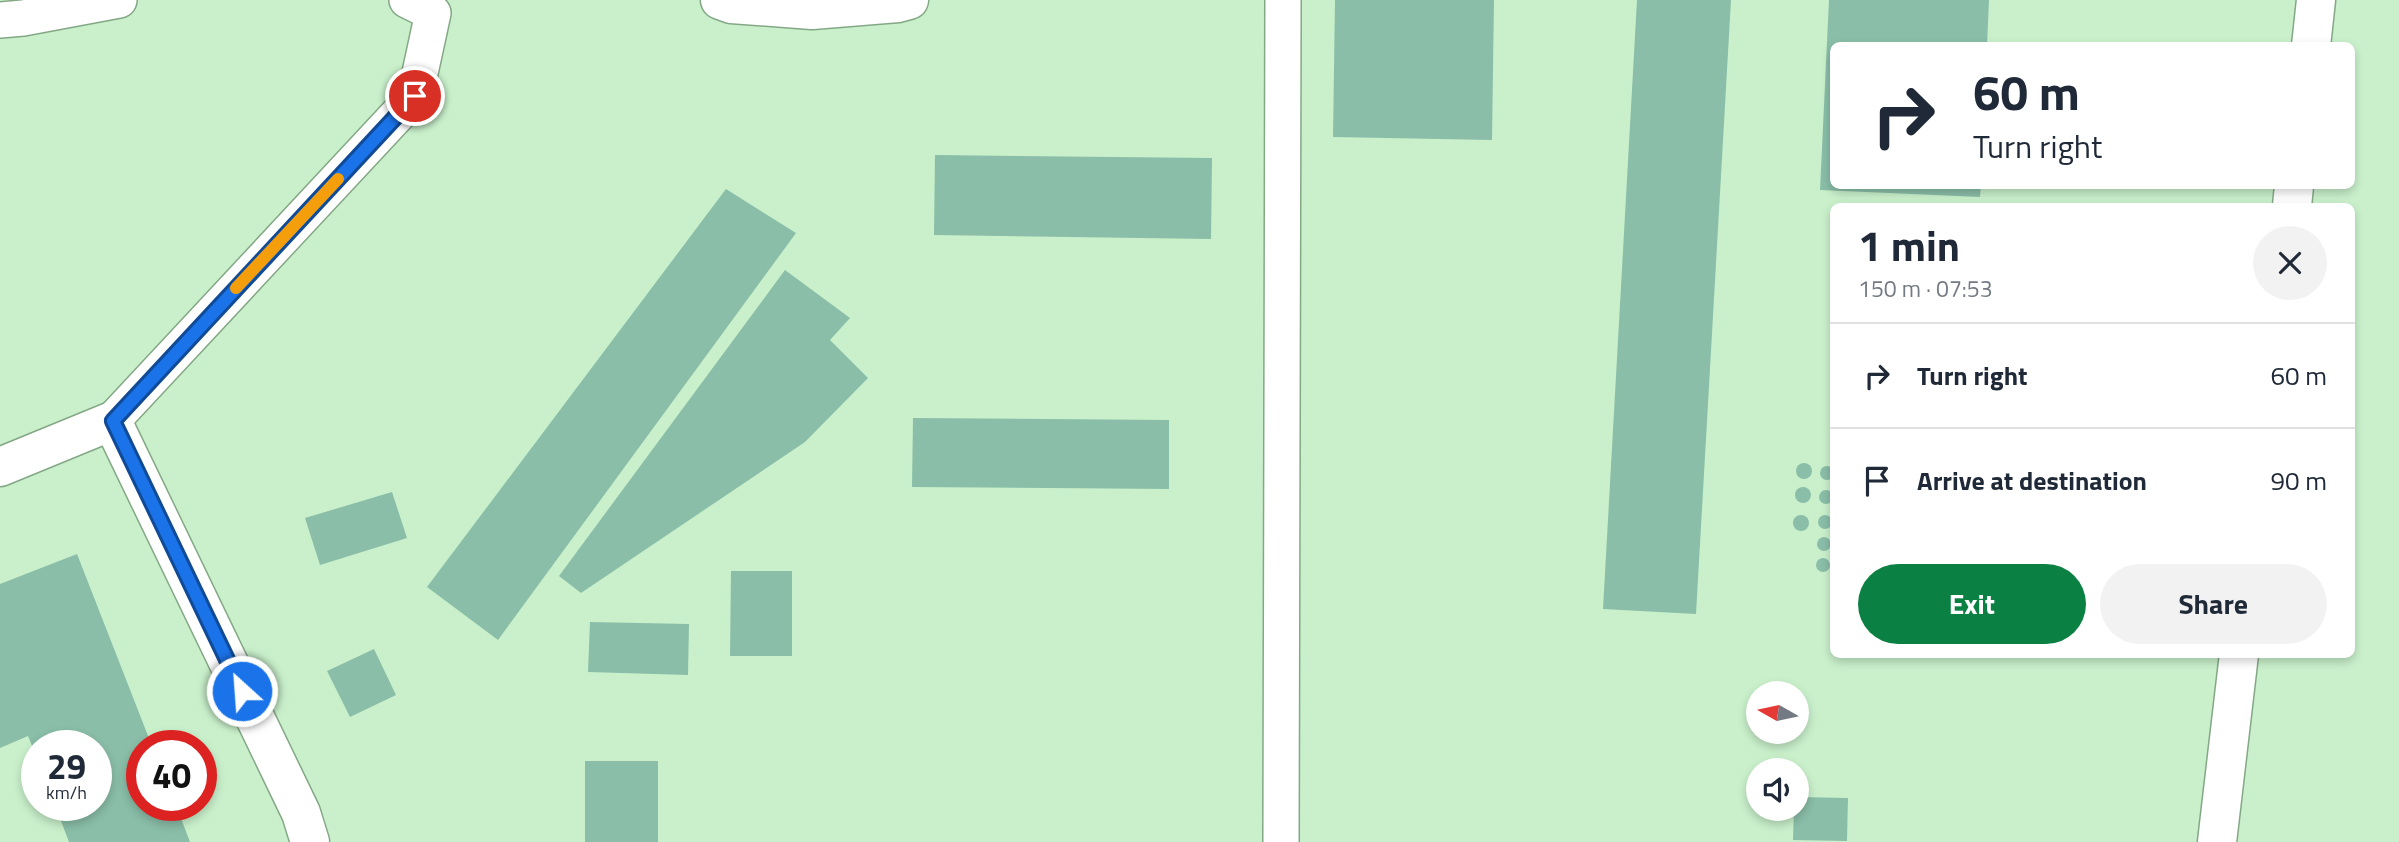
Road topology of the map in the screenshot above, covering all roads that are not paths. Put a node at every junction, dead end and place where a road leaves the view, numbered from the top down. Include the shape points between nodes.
1 (119, 0) edge
2 (407, 0) edge
3 (720, 0) edge
4 (908, 0) edge
5 (1283, 0) edge
6 (2316, 0) edge
7 (0, 20) edge
8 (2311, 42) edge
9 (113, 421) junction
10 (0, 467) edge
11 (2239, 658) edge
12 (310, 842) edge
13 (1281, 842) edge
14 (2217, 842) edge

1 - 7 street
2 - 9 street via 433,13 415,96
3 - 4 main road via 812,10
5 - 13 street
6 - 8 main road
9 - 10 main road
9 - 12 main road via 301,813
11 - 14 main road

